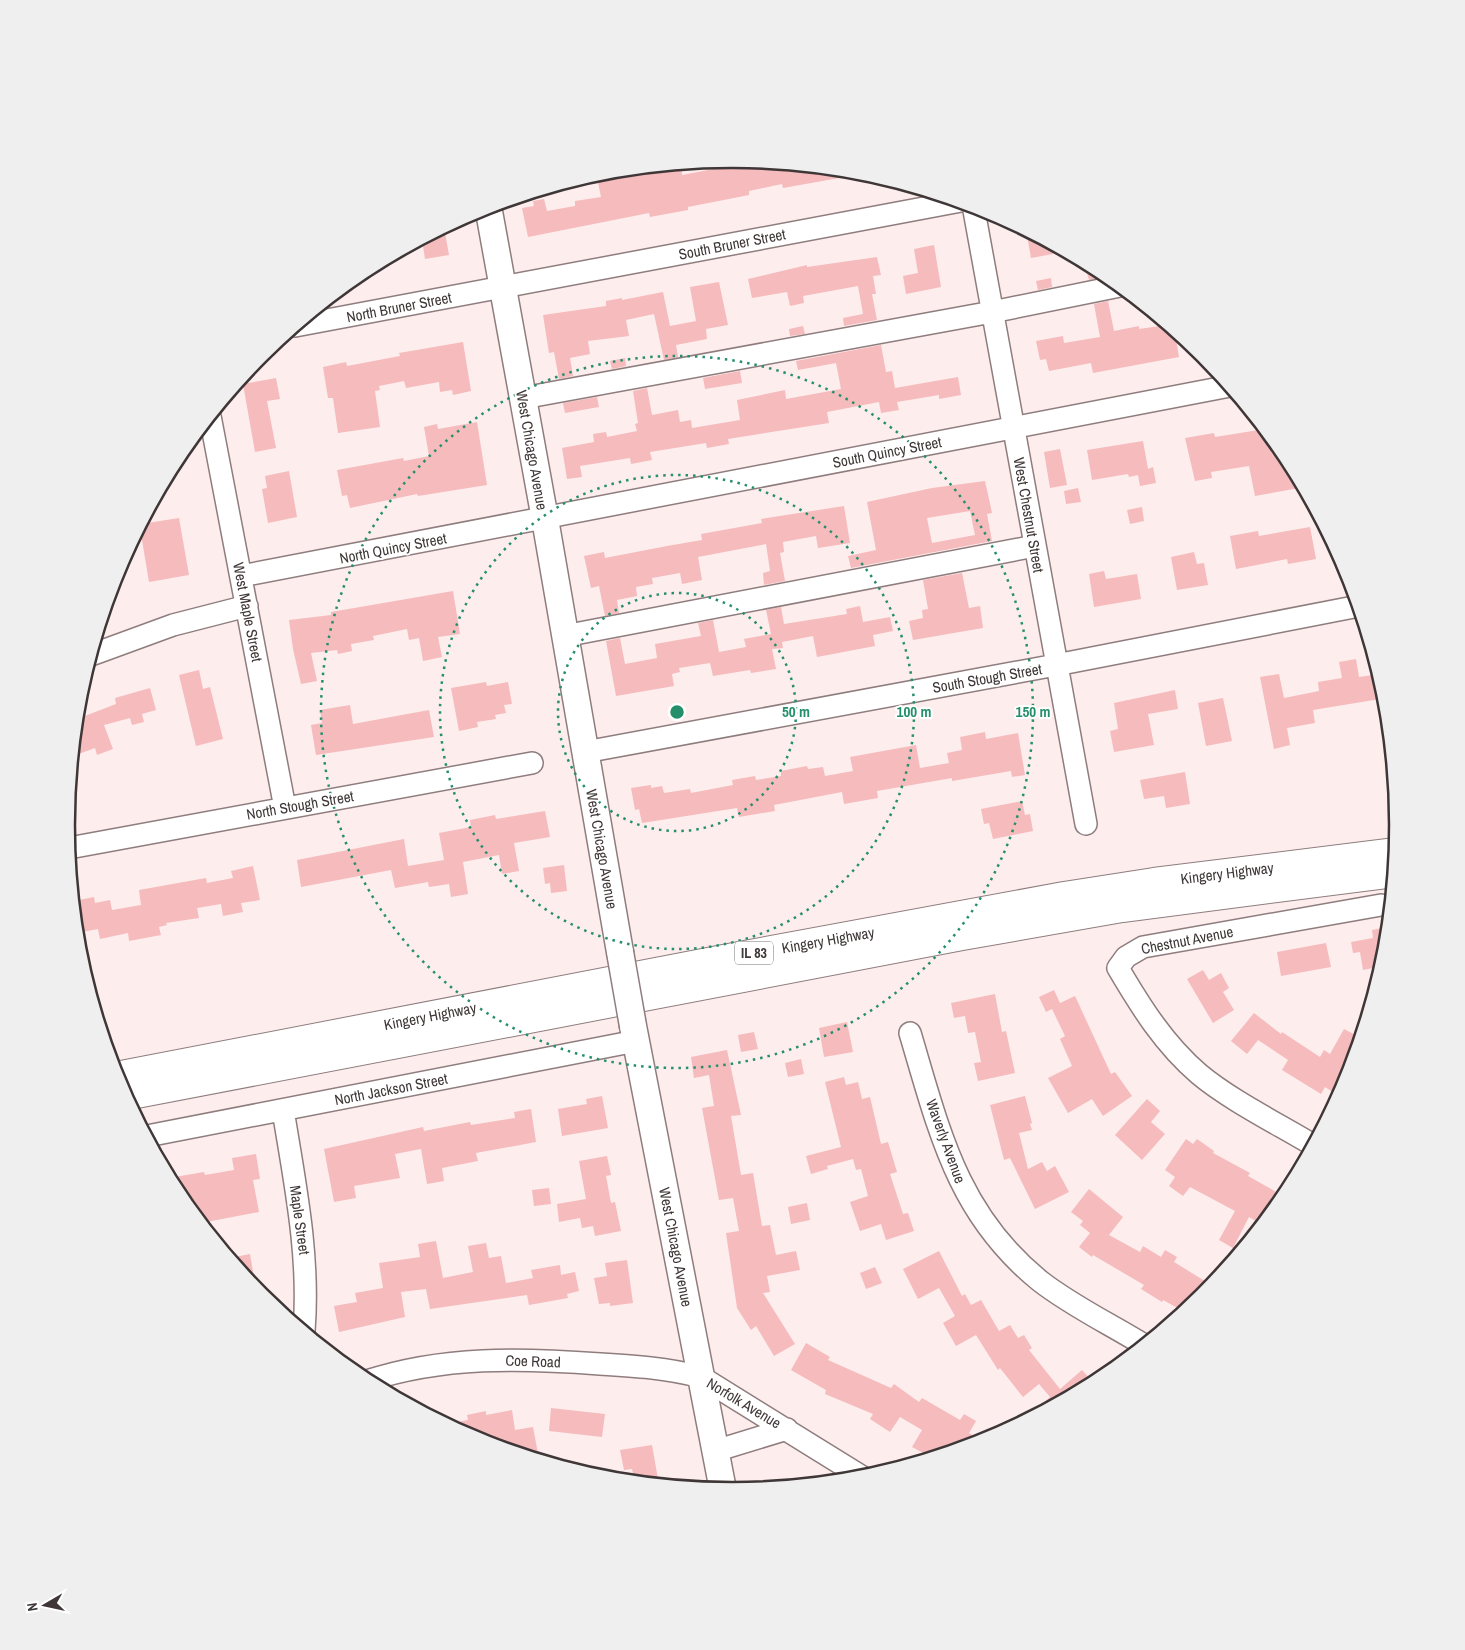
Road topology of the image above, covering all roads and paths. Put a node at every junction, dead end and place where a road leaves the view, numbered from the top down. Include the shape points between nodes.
1 (949, 204) edge
2 (975, 214) edge
3 (489, 215) edge
4 (502, 287) junction
5 (1112, 288) edge
6 (992, 312) junction
7 (308, 324) edge
8 (1223, 387) edge
9 (523, 398) junction
10 (212, 424) edge
11 (1013, 427) junction
12 (545, 519) junction
13 (1035, 546) junction
14 (241, 576) junction
15 (247, 606) junction
16 (1353, 607) edge
17 (564, 636) junction
18 (98, 653) edge
19 (1056, 665) junction
20 (585, 752) junction
21 (532, 763) dead end
22 (285, 808) junction
23 (1086, 824) dead end
24 (76, 847) edge
25 (1389, 853) edge
26 (1388, 874) edge
27 (1381, 905) dead end
28 (910, 1033) dead end
29 (634, 1034) junction
30 (124, 1074) edge
31 (133, 1095) edge
32 (282, 1110) junction
33 (153, 1135) edge
34 (1308, 1143) edge
35 (304, 1323) edge
36 (1139, 1342) edge
37 (701, 1377) junction
38 (377, 1378) edge
39 (787, 1429) junction
40 (715, 1451) junction
41 (853, 1471) edge
42 (721, 1482) edge

1 - 4 street, South Bruner Street
2 - 6 street, West Chestnut Street
3 - 4 main road, West Chicago Avenue
4 - 7 street, North Bruner Street
4 - 9 main road, West Chicago Avenue
5 - 6 street
6 - 9 street
6 - 11 street, West Chestnut Street
8 - 11 street, South Quincy Street
9 - 12 main road, West Chicago Avenue
10 - 14 street, West Maple Street
11 - 12 street, South Quincy Street
11 - 13 street, West Chestnut Street
12 - 14 street, North Quincy Street
12 - 17 main road, West Chicago Avenue
13 - 17 street
13 - 19 street, West Chestnut Street
14 - 15 street, West Maple Street
15 - 18 street via 173,625
15 - 22 street, West Maple Street
16 - 19 street, South Stough Street
17 - 20 main road, West Chicago Avenue
19 - 20 street, South Stough Street
19 - 23 street, West Chestnut Street
20 - 29 main road, West Chicago Avenue, bridge
21 - 22 street, North Stough Street
22 - 24 street, North Stough Street
25 - 30 highway, Kingery Highway / IL 83 via 1064,896
26 - 31 highway, Kingery Highway / IL 83 via 1122,908
27 - 34 street, Chestnut Avenue via 1143,947 1126,956 1118,968 1152,1023 1200,1075
28 - 36 street, Waverly Avenue via 946,1150 959,1181 989,1228 1008,1251 1041,1281
29 - 32 street, North Jackson Street
29 - 37 main road, West Chicago Avenue
32 - 33 street, North Jackson Street
32 - 35 street, Maple Street via 304,1241
37 - 38 street, Coe Road via 672,1369 518,1359 434,1365
37 - 39 street, Norfolk Avenue
37 - 40 main road, West Chicago Avenue
39 - 40 street, Norfolk Avenue
39 - 41 street, Norfolk Avenue
40 - 42 main road, West Chicago Avenue

